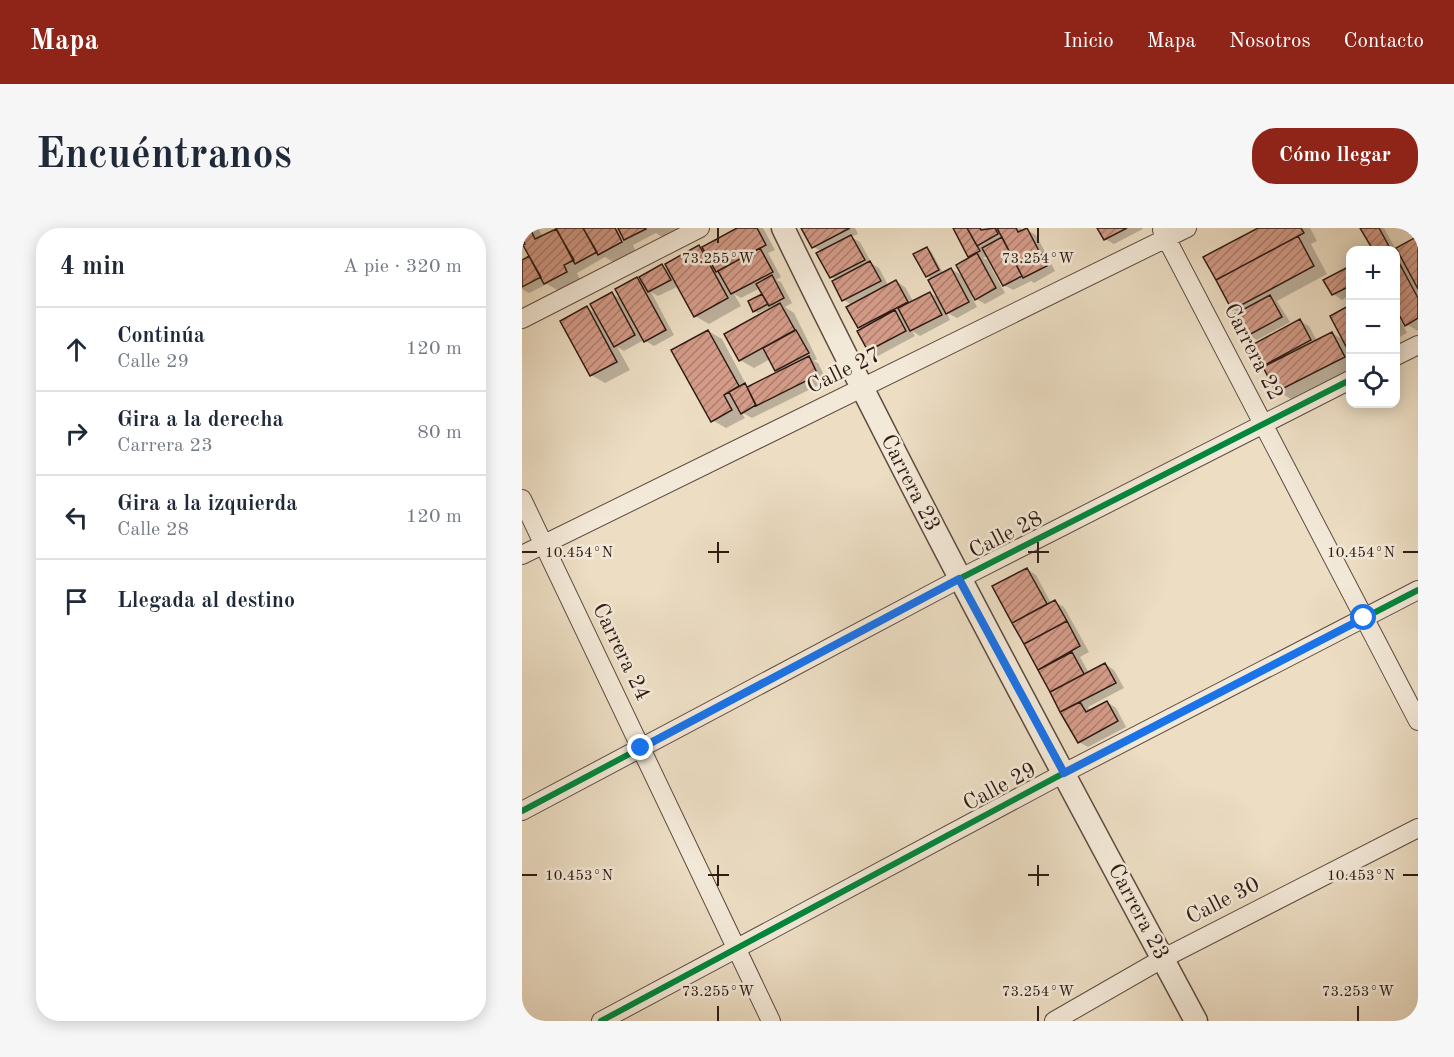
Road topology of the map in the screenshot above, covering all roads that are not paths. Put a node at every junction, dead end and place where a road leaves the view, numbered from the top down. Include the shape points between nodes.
1 (700, 228) edge
2 (783, 228) edge
3 (1186, 228) edge
4 (1164, 233) edge
5 (522, 320) edge
6 (1418, 345) edge
7 (1399, 354) edge
8 (1346, 382) edge
9 (861, 390) junction
10 (1263, 424) junction
11 (522, 499) edge
12 (543, 545) junction
13 (522, 555) edge
14 (959, 579) junction
15 (1418, 590) edge
16 (1364, 618) junction
17 (1418, 721) edge
18 (641, 748) junction
19 (1064, 773) junction
20 (522, 811) edge
21 (1418, 828) edge
22 (736, 948) junction
23 (1162, 959) junction
24 (601, 1021) edge
25 (771, 1021) edge
26 (1054, 1021) edge
27 (1196, 1021) edge

1 - 5 street
2 - 9 street, Carrera 23
3 - 4 street, Calle 27
4 - 9 street, Calle 27
4 - 10 street, Carrera 22
6 - 7 street
8 - 10 street, Calle 28
9 - 12 street, Calle 27
9 - 14 street, Carrera 23
10 - 14 street, Calle 28
10 - 16 street, Carrera 22
11 - 12 street, Carrera 24
12 - 13 street, Calle 27
12 - 18 street, Carrera 24
14 - 18 street, Calle 28
14 - 19 street, Carrera 23
15 - 16 street, Calle 29
16 - 17 street, Carrera 22
16 - 19 street, Calle 29
18 - 20 street, Calle 28
18 - 22 street, Carrera 24
19 - 22 street, Calle 29
19 - 23 street, Carrera 23
21 - 23 street, Calle 30
22 - 24 street, Calle 29
22 - 25 street, Carrera 24
23 - 26 street, Calle 30
23 - 27 street, Carrera 23

